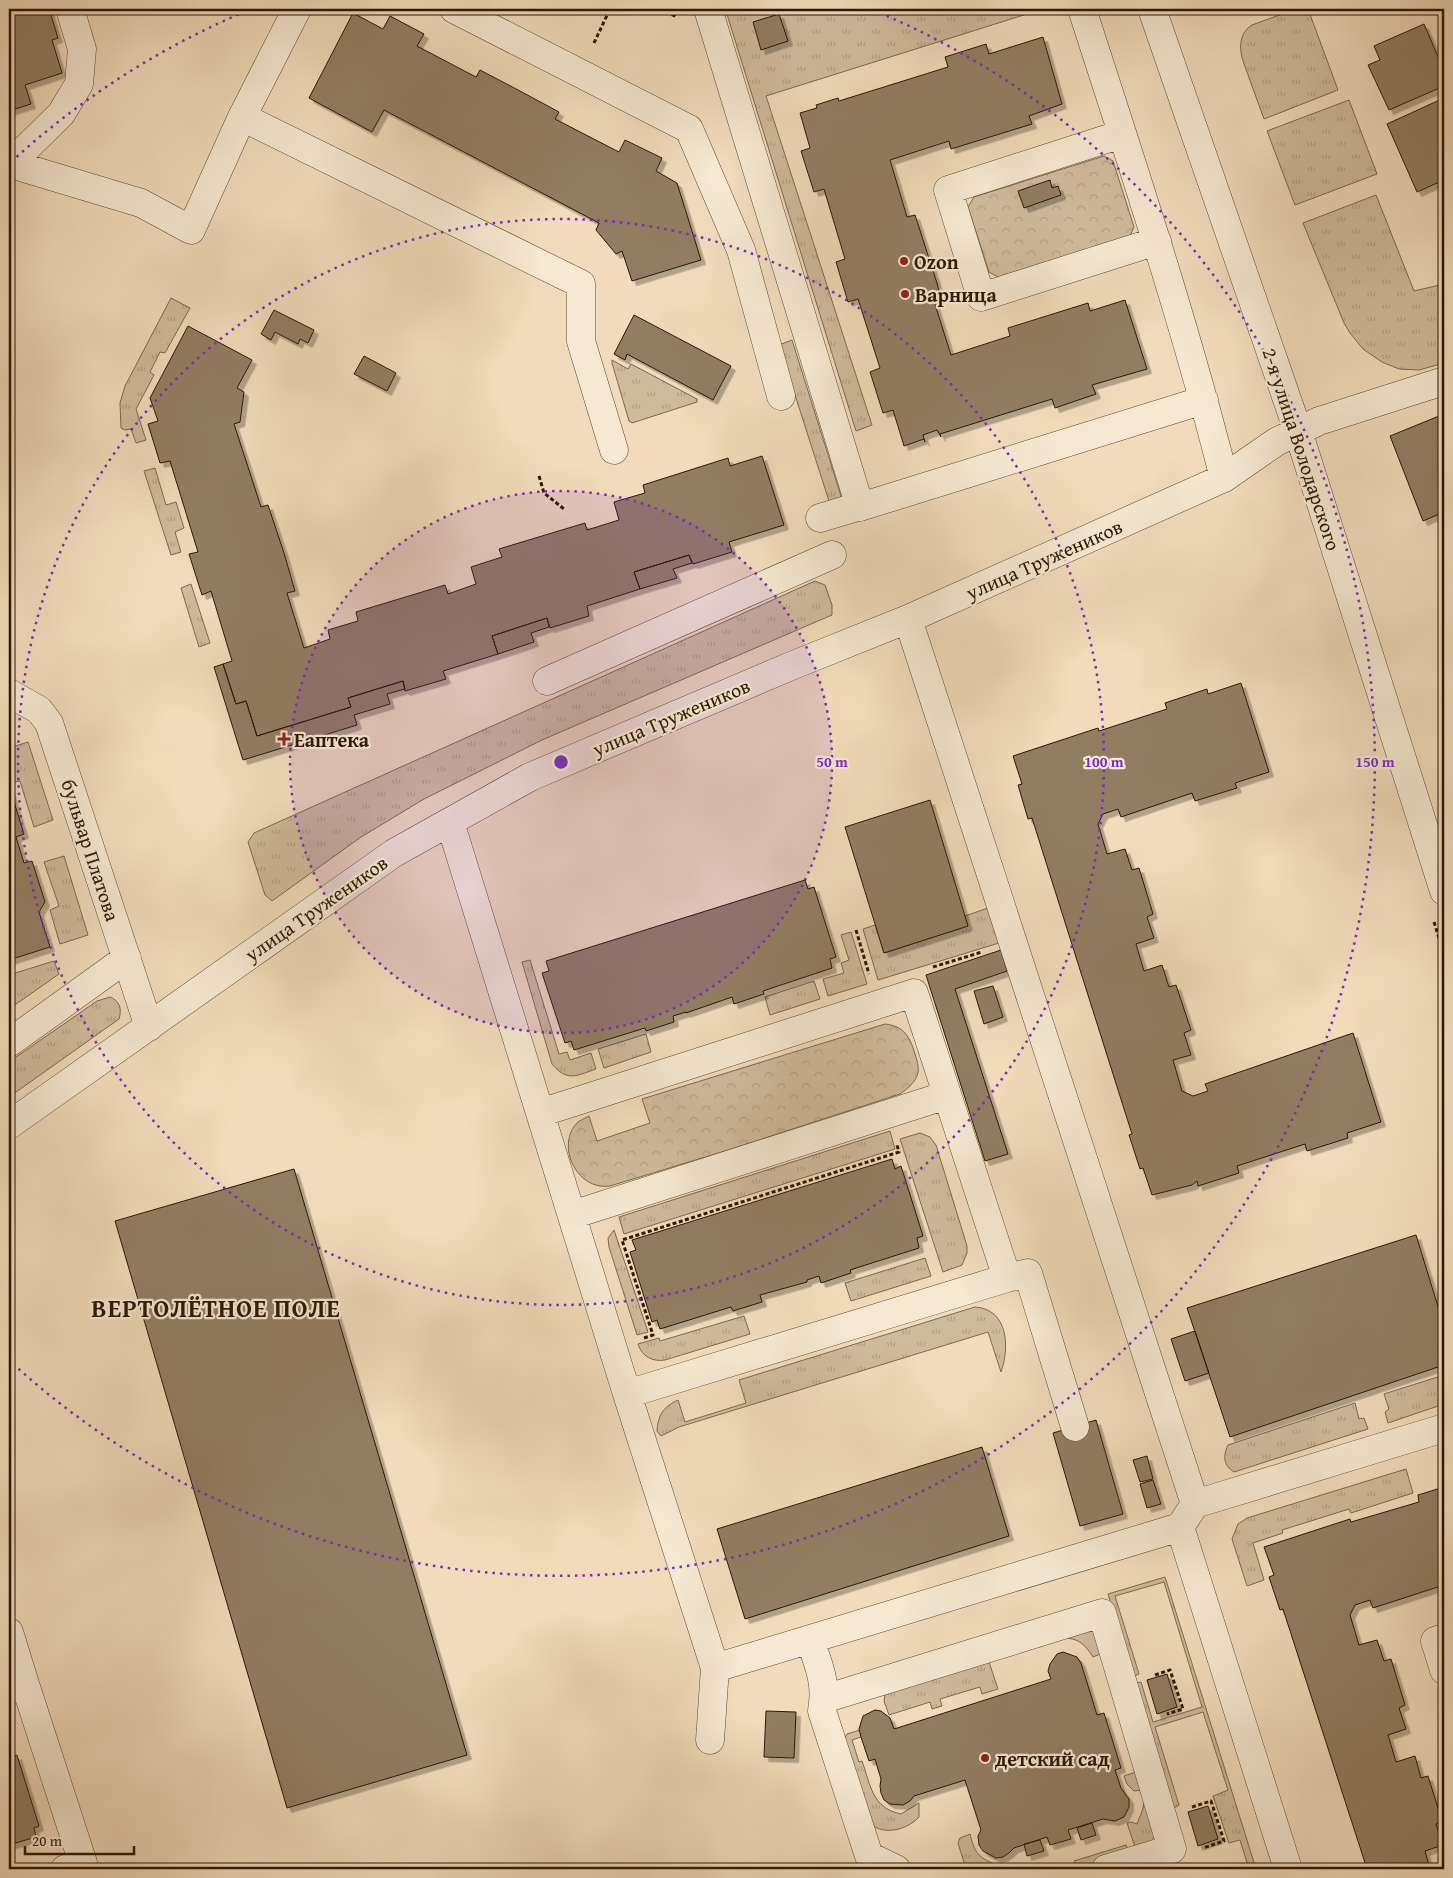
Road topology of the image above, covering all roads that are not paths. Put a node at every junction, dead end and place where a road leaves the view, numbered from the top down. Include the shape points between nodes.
1 (70, 9) edge
2 (297, 9) edge
3 (454, 9) edge
4 (708, 9) edge
5 (1082, 9) edge
6 (1152, 9) edge
7 (242, 117) junction
8 (1122, 134) junction
9 (10, 164) edge
10 (1156, 241) junction
11 (1444, 381) edge
12 (781, 396) dead end
13 (1204, 400) junction
14 (1298, 430) junction
15 (614, 450) dead end
16 (1224, 478) junction
17 (860, 506) junction
18 (820, 518) dead end
19 (832, 554) dead end
20 (908, 619) junction
21 (547, 681) dead end
22 (9, 693) edge
23 (450, 822) junction
24 (1444, 892) edge
25 (127, 958) junction
26 (149, 1027) junction
27 (9, 1043) edge
28 (947, 1095) junction
29 (540, 1113) junction
30 (9, 1125) edge
31 (572, 1215) junction
32 (1007, 1278) junction
33 (627, 1394) junction
34 (1075, 1427) dead end
35 (1444, 1428) edge
36 (1195, 1504) junction
37 (1180, 1527) junction
38 (9, 1632) edge
39 (1444, 1638) edge
40 (810, 1640) junction
41 (715, 1668) junction
42 (1444, 1670) edge
43 (17, 1687) edge
44 (824, 1699) junction
45 (710, 1740) dead end
46 (65, 1869) edge
47 (896, 1869) edge
48 (1106, 1869) edge
49 (1288, 1869) edge

1 - 9 street via 82,49 79,84 61,114
2 - 7 street
3 - 12 street via 689,129 741,250
4 - 17 street
5 - 8 street
6 - 14 street, 2-я улица Володарского
7 - 9 street via 191,230 141,203
7 - 15 street via 581,284 581,341
8 - 10 street
8 - 10 street via 948,190 981,297
10 - 13 street
11 - 14 street, улица Тружеников
13 - 16 street
13 - 17 street
14 - 16 street, улица Тружеников
14 - 24 street, 2-я улица Володарского
16 - 20 street, улица Тружеников
17 - 18 street
19 - 21 street
20 - 23 street, улица Тружеников via 530,777
20 - 36 street
22 - 25 street, бульвар Платова via 39,710 49,723
23 - 26 street, улица Тружеников via 394,853
23 - 29 street
25 - 26 street, бульвар Платова
25 - 27 street
26 - 30 street, улица Тружеников
28 - 29 street via 914,993
28 - 31 street
28 - 32 street
29 - 31 street
31 - 33 street
32 - 33 street
32 - 34 street via 1028,1273
33 - 41 street
35 - 36 street
36 - 37 street
37 - 40 street
37 - 49 street
38 - 43 street
39 - 42 street via 1435,1641
40 - 41 street
40 - 44 street via 824,1682
41 - 45 street
43 - 46 street via 84,1863
44 - 47 street via 822,1711 869,1856
44 - 48 street via 1102,1613 1172,1849

